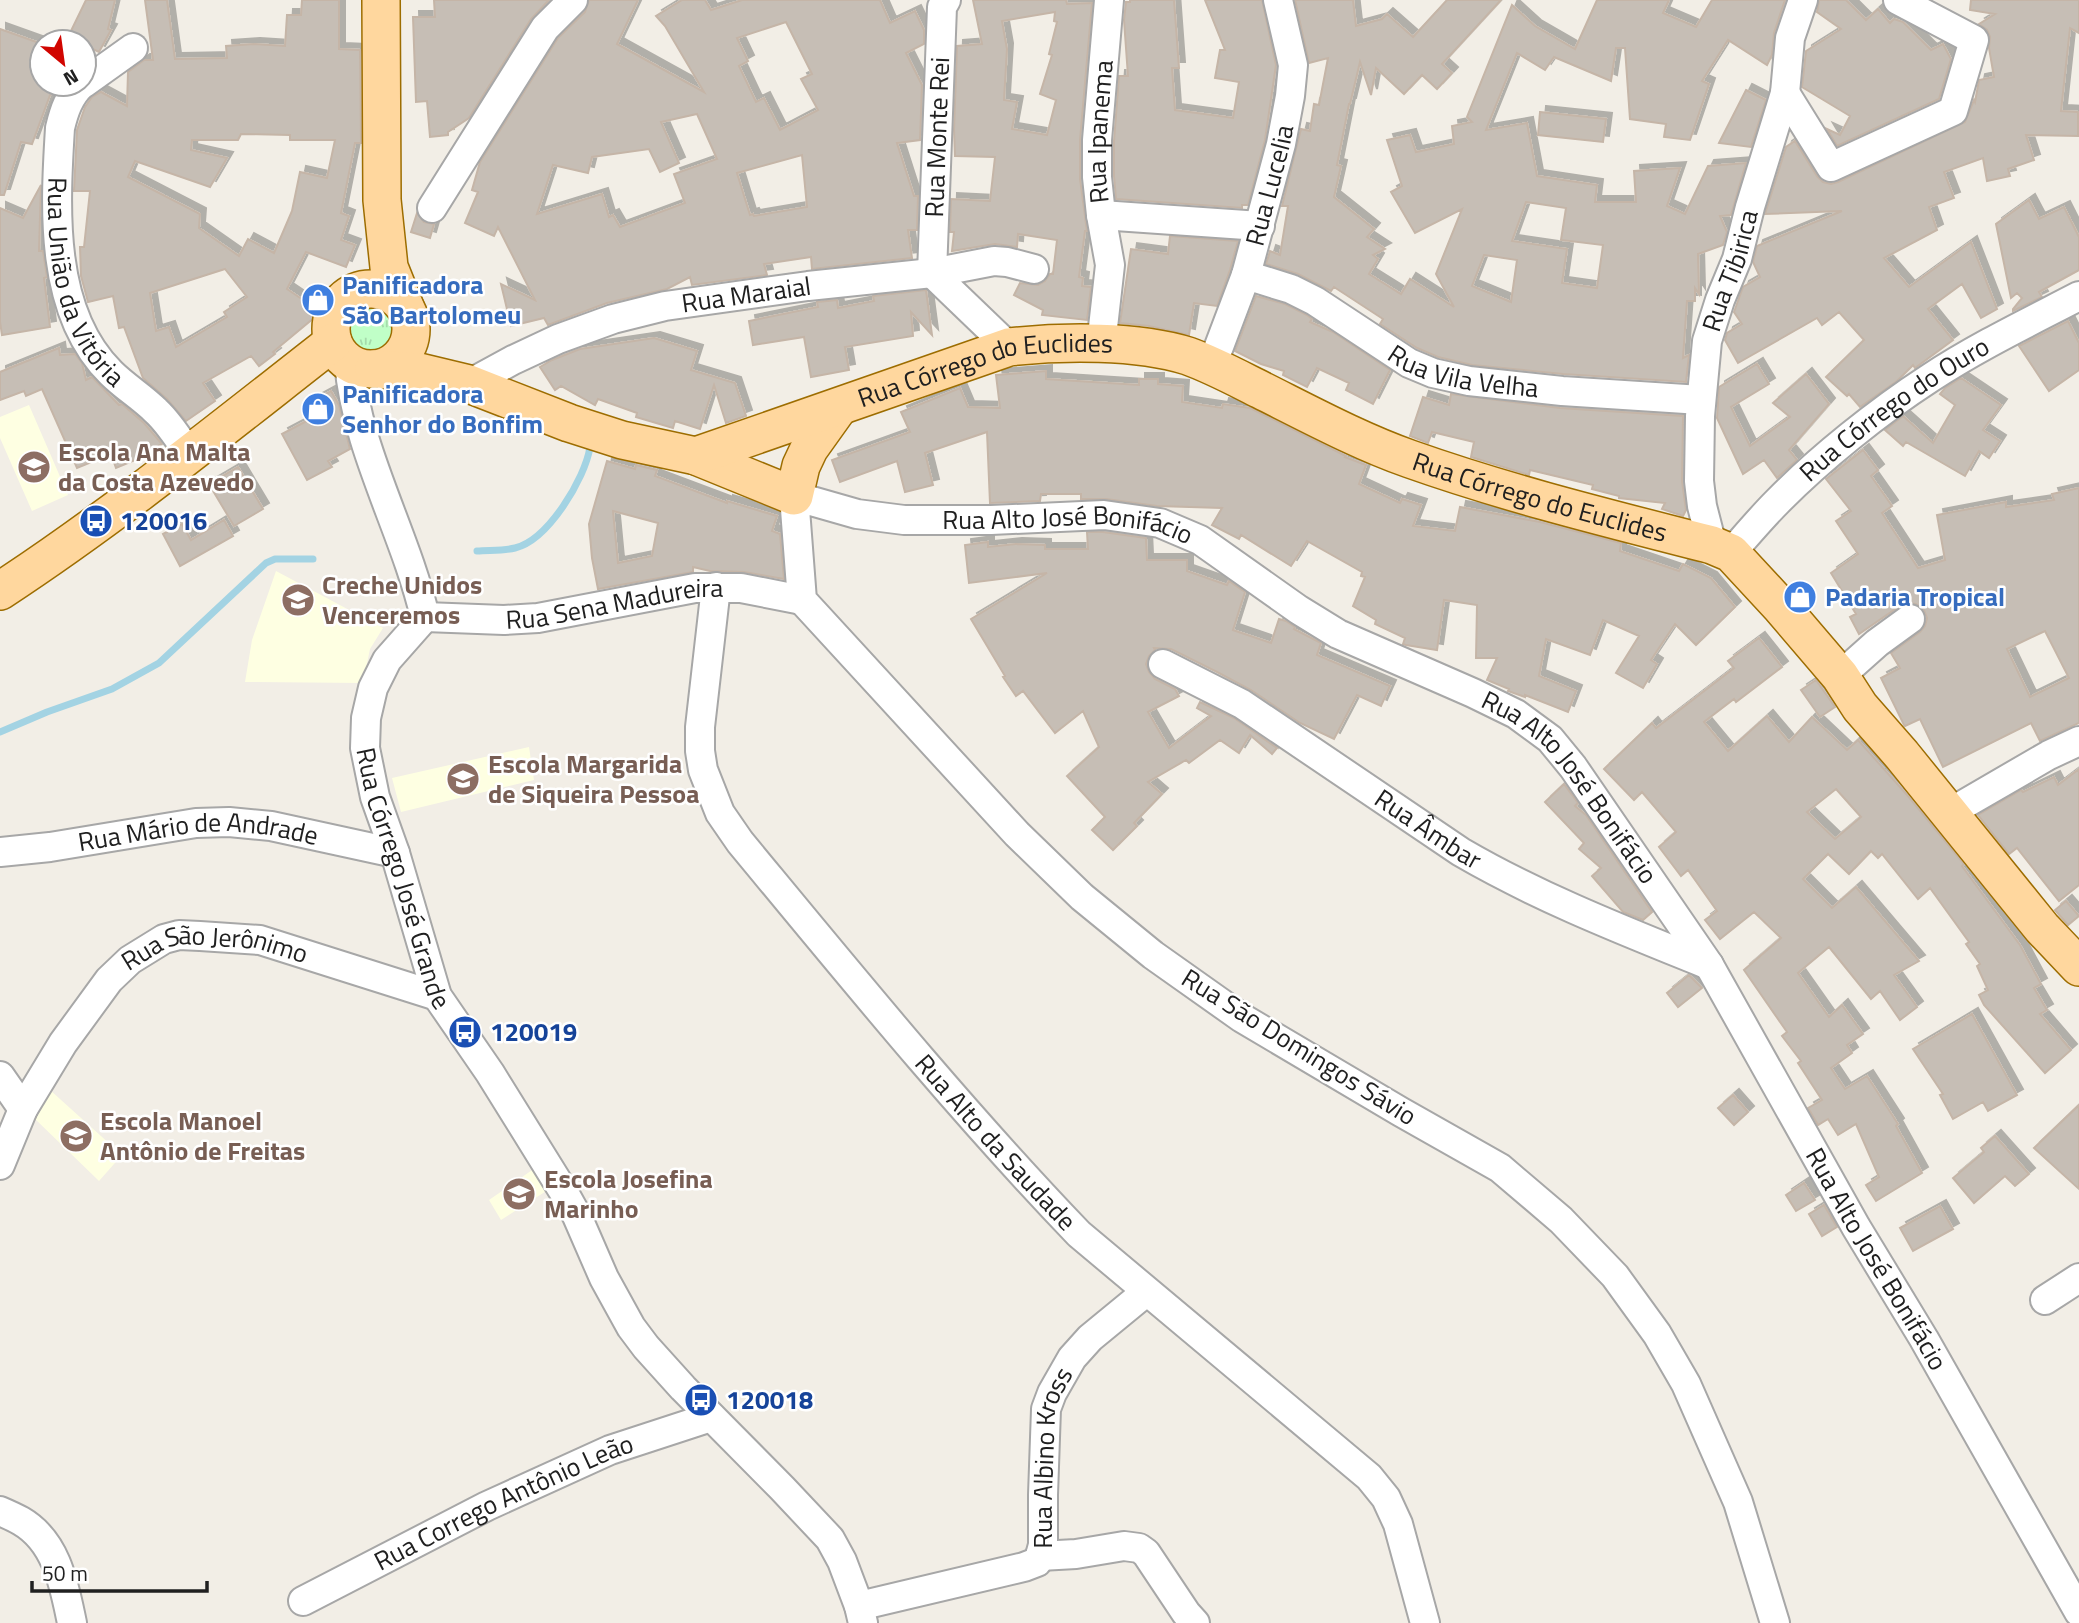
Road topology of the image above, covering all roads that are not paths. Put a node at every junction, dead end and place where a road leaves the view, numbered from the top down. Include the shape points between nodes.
1 (381, 0) edge
2 (572, 0) edge
3 (946, 0) edge
4 (1109, 0) edge
5 (1278, 0) edge
6 (1803, 0) edge
7 (1898, 0) edge
8 (132, 48) dead end
9 (98, 72) edge
10 (1785, 93) junction
11 (70, 98) edge
12 (381, 179) junction
13 (432, 208) dead end
14 (1101, 215) junction
15 (1260, 226) junction
16 (1034, 269) dead end
17 (932, 273) junction
18 (1246, 275) junction
19 (2079, 296) edge
20 (347, 298) junction
21 (408, 314) junction
22 (1101, 345) junction
23 (1009, 347) junction
24 (352, 358) junction
25 (1212, 365) junction
26 (469, 384) junction
27 (1701, 400) junction
28 (839, 407) junction
29 (189, 454) junction
30 (695, 456) junction
31 (794, 496) junction
32 (1722, 549) junction
33 (716, 587) junction
34 (0, 592) edge
35 (802, 600) junction
36 (425, 617) junction
37 (1910, 619) dead end
38 (1163, 664) dead end
39 (1840, 676) junction
40 (2079, 741) edge
41 (1949, 813) junction
42 (0, 852) edge
43 (395, 853) junction
44 (1709, 965) junction
45 (2079, 967) edge
46 (437, 996) junction
47 (0, 1076) edge
48 (23, 1109) junction
49 (0, 1165) edge
50 (2079, 1278) edge
51 (1146, 1292) junction
52 (2045, 1300) dead end
53 (711, 1417) junction
54 (0, 1511) edge
55 (1040, 1556) junction
56 (303, 1601) dead end
57 (2079, 1612) edge
58 (861, 1614) edge
59 (72, 1623) edge
60 (1195, 1623) edge
61 (1425, 1623) edge
62 (1775, 1623) edge

1 - 12 main road
2 - 13 street via 545,28
3 - 17 street, Rua Monte Rei via 942,7
4 - 14 street, Rua Ipanema via 1097,140
5 - 15 street, Rua Lucelia via 1293,65 1281,144
6 - 10 street, Rua Tibirica via 1790,38
7 - 10 street via 1974,40 1953,111 1831,167
8 - 9 street, Rua União da Vitória
10 - 27 street, Rua Tibirica via 1737,259 1707,341
11 - 29 street, Rua União da Vitória via 60,128 57,240 79,325 111,373 159,413
12 - 20 main road via 363,270
12 - 21 main road via 389,267
14 - 15 street
14 - 22 street, Rua Ipanema via 1111,265
15 - 18 street, Rua Lucelia
16 - 17 street, Rua Maraial via 994,261
17 - 23 street
17 - 26 street, Rua Maraial via 665,306 612,319 558,340
18 - 25 street, Rua Lucelia
18 - 27 street, Rua Vila Velha via 1315,301 1409,363 1433,373 1562,391
19 - 32 street, Rua Córrego do Ouro via 1929,378 1811,469
20 - 21 main road via 369,289 384,291 396,297
20 - 24 main road via 338,306 331,330
21 - 24 main road via 411,334 399,358 387,366
21 - 26 main road via 430,348
22 - 23 main road, Rua Córrego do Euclides
22 - 25 main road, Rua Córrego do Euclides via 1135,346
23 - 28 main road, Rua Córrego do Euclides
24 - 26 main road
24 - 29 main road
24 - 36 street via 351,390 363,434 415,576
25 - 32 main road, Rua Córrego do Euclides via 1332,426 1408,458
26 - 30 main road, Rua Alto José Bonifácio via 622,440
27 - 32 street, Rua Tibirica via 1702,506
28 - 30 main road, Rua Córrego do Euclides
28 - 31 main road, Rua Córrego do Euclides via 809,449
29 - 34 main road
30 - 31 main road, Rua Alto José Bonifácio
31 - 35 street
31 - 44 street, Rua Alto José Bonifácio via 857,514 904,520 1104,515 1160,523 1200,540 1338,634 1484,698 1550,739
32 - 39 main road
33 - 35 street, Rua Sena Madureira
33 - 36 street, Rua Sena Madureira via 659,593 538,618
33 - 51 street, Rua Alto da Saudade via 700,751 720,813 924,1063 1037,1191
35 - 62 street, Rua São Domingos Sávio via 1008,825 1082,897 1242,1018 1500,1168 1561,1220 1615,1276 1686,1384 1738,1502
36 - 43 street, Rua Córrego José Grande via 387,660 373,688 366,718 365,748 375,797
37 - 39 street
38 - 44 street, Rua Âmbar via 1242,704 1486,867 1558,903
39 - 41 main road via 1860,707
40 - 41 street
41 - 45 main road
42 - 43 street, Rua Mário de Andrade via 229,822 271,826
43 - 46 street, Rua Córrego José Grande
44 - 57 street, Rua Alto José Bonifácio
46 - 48 street, Rua São Jerônimo via 260,940 180,935 164,939 109,980
46 - 53 street, Rua Córrego José Grande via 562,1189 631,1327
47 - 48 street
48 - 49 street, Rua São Jerônimo
50 - 52 street
51 - 55 street, Rua Albino Kross via 1090,1338 1052,1393 1046,1409
51 - 61 street, Rua Alto da Saudade via 1369,1477 1398,1524
53 - 56 street, Rua Corrego Antônio Leão via 610,1450 488,1506
53 - 58 street, Rua Córrego José Grande via 830,1539
54 - 59 street via 22,1521 54,1555
55 - 58 street, Rua Albino Kross via 1024,1567
55 - 60 street via 1139,1548

